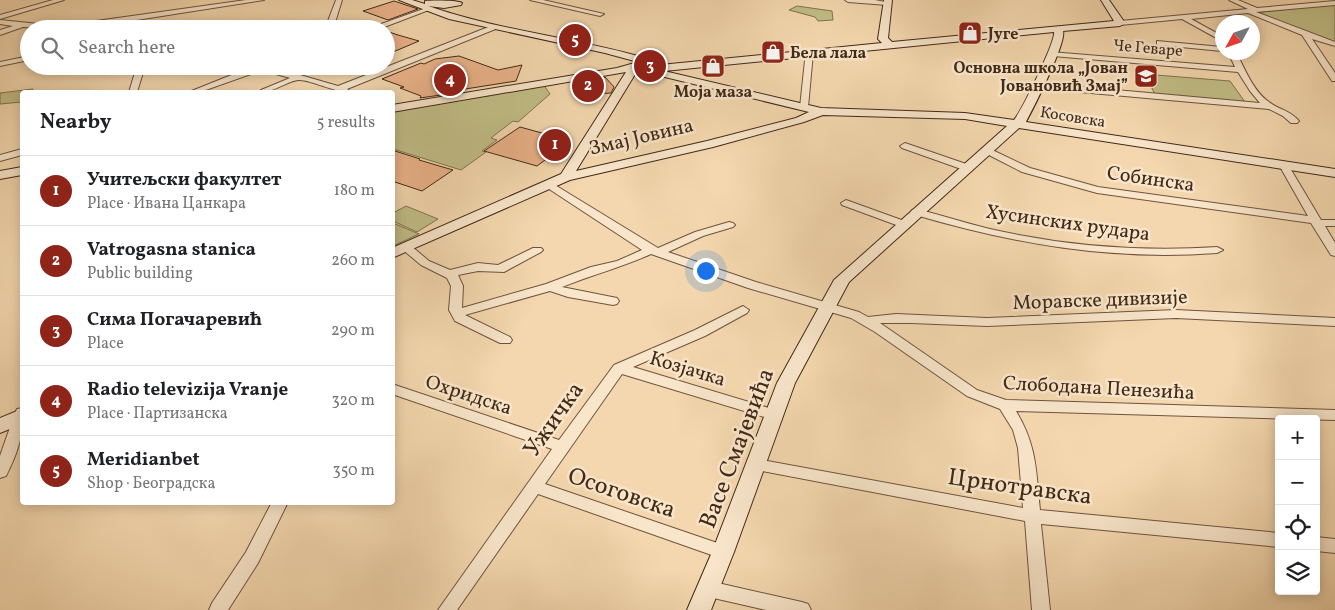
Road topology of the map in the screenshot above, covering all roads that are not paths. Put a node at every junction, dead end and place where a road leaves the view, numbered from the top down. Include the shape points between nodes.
1 (62, 0) edge
2 (261, 0) edge
3 (339, 0) edge
4 (403, 0) edge
5 (417, 0) edge
6 (533, 0) edge
7 (848, 0) edge
8 (1105, 0) edge
9 (1232, 0) edge
10 (460, 1) edge
11 (887, 2) edge
12 (1335, 3) edge
13 (431, 8) junction
14 (1256, 10) junction
15 (1246, 11) junction
16 (443, 14) junction
17 (600, 14) dead end
18 (1183, 17) junction
19 (0, 18) edge
20 (117, 20) edge
21 (332, 20) edge
22 (395, 21) edge
23 (0, 22) edge
24 (1120, 23) junction
25 (20, 24) edge
26 (20, 25) edge
27 (494, 28) junction
28 (1058, 29) junction
29 (0, 33) edge
30 (1215, 35) edge
31 (1305, 35) junction
32 (1160, 43) dead end
33 (1335, 44) edge
34 (889, 45) junction
35 (1215, 48) edge
36 (809, 53) junction
37 (1053, 54) junction
38 (20, 60) edge
39 (1236, 60) edge
40 (0, 64) edge
41 (395, 67) edge
42 (653, 68) junction
43 (1241, 70) junction
44 (138, 75) edge
45 (240, 75) edge
46 (287, 75) edge
47 (374, 75) edge
48 (1334, 75) edge
49 (297, 78) junction
50 (1038, 86) junction
51 (338, 89) junction
52 (134, 90) edge
53 (199, 90) edge
54 (269, 90) edge
55 (342, 90) edge
56 (804, 107) junction
57 (1271, 107) junction
58 (395, 108) edge
59 (821, 111) junction
60 (1294, 121) dead end
61 (1017, 124) junction
62 (905, 146) dead end
63 (988, 151) junction
64 (20, 153) edge
65 (2, 158) edge
66 (1284, 166) junction
67 (968, 168) junction
68 (20, 171) edge
69 (1335, 173) edge
70 (0, 174) edge
71 (566, 177) junction
72 (550, 185) junction
73 (846, 203) dead end
74 (916, 212) junction
75 (1315, 221) junction
76 (1335, 223) edge
77 (903, 224) junction
78 (729, 225) dead end
79 (406, 247) junction
80 (537, 250) dead end
81 (1217, 250) dead end
82 (655, 251) junction
83 (1334, 251) edge
84 (395, 252) edge
85 (449, 274) junction
86 (550, 287) junction
87 (613, 301) dead end
88 (828, 307) junction
89 (743, 310) dead end
90 (458, 312) junction
91 (866, 321) junction
92 (1335, 322) edge
93 (504, 340) dead end
94 (619, 368) junction
95 (395, 391) edge
96 (1005, 405) junction
97 (774, 415) junction
98 (1335, 415) edge
99 (20, 417) edge
100 (20, 422) edge
101 (0, 426) edge
102 (561, 446) junction
103 (756, 465) junction
104 (0, 472) edge
105 (533, 486) junction
106 (279, 505) edge
107 (1031, 516) junction
108 (1275, 540) edge
109 (1320, 544) edge
110 (1335, 546) edge
111 (723, 552) junction
112 (708, 589) junction
113 (218, 609) dead end
114 (447, 610) edge
115 (699, 610) edge
116 (802, 610) edge
117 (1041, 610) edge

1 - 19 street
2 - 20 street
3 - 21 street
4 - 13 street
5 - 10 street via 434,5
6 - 17 street
7 - 11 street
8 - 24 street
9 - 14 street
10 - 16 street
11 - 34 street via 883,39
12 - 14 street
13 - 16 street
13 - 22 street
14 - 15 street
15 - 18 street
15 - 31 street
16 - 27 street
18 - 24 street
18 - 30 street
23 - 25 street
24 - 28 street
26 - 29 street
27 - 41 street
27 - 42 street via 607,50
28 - 34 street
28 - 37 street, Васе Смајевића via 1060,36
31 - 33 street
31 - 48 street
32 - 35 street
34 - 36 street
36 - 42 street
36 - 56 street
37 - 43 street, Че Геваре
37 - 50 street, Васе Смајевића
38 - 40 street
39 - 43 street
42 - 56 street, Косовска
42 - 58 street
42 - 71 street
43 - 57 street via 1260,100
44 - 52 street
45 - 53 street
46 - 49 street
47 - 51 street
49 - 51 street
49 - 54 street
50 - 57 street
50 - 61 street, Васе Смајевића
51 - 55 street
56 - 59 street, Косовска
57 - 60 street via 1285,112
59 - 61 street, Косовска via 951,114
59 - 71 street, Змај Јовина via 800,120 709,144
61 - 63 street, Васе Смајевића
61 - 66 street, Косовска
62 - 67 street
63 - 67 street, Васе Смајевића
63 - 75 street, Собинска via 1026,170 1097,190
64 - 65 street
66 - 69 street, Косовска
66 - 75 street
67 - 74 street, Васе Смајевића
68 - 70 street
71 - 72 street, Змај Јовина
72 - 79 street, Змај Јовина
72 - 82 street, Слободана Пенезића
73 - 77 street
74 - 77 street, Васе Смајевића
74 - 81 street, Хусинских рудара via 1001,235 1080,247 1159,253
75 - 76 street, Собинска
75 - 83 street
77 - 88 street, Васе Смајевића via 847,274
78 - 82 street
79 - 84 street, Змај Јовина
79 - 85 street via 425,263
80 - 85 street via 500,269 478,267
82 - 86 street
82 - 88 street, Слободана Пенезића
85 - 90 street via 457,286 455,307
86 - 87 street
86 - 90 street
88 - 91 street, Слободана Пенезића
88 - 97 street, Васе Смајевића via 786,383
89 - 94 street, Ужичка via 700,333
90 - 93 street via 460,318
91 - 92 street, Моравске дивизије via 903,317 940,322 988,322 1156,314
91 - 96 street, Слободана Пенезића via 961,386
94 - 97 street, Козјачка
94 - 102 street, Ужичка
95 - 102 street, Охридска
96 - 98 street, Слободана Пенезића
96 - 107 street via 1020,430 1026,448
97 - 103 street, Васе Смајевића
99 - 101 street
100 - 104 street
102 - 105 street, Ужичка
103 - 107 street, Црнотравска
103 - 111 street, Васе Смајевића
105 - 111 street, Осоговска
105 - 114 street, Ужичка
106 - 113 street via 257,553
107 - 108 street, Црнотравска
107 - 117 street
109 - 110 street
111 - 112 street, Васе Смајевића
112 - 115 street, Васе Смајевића
112 - 116 street

